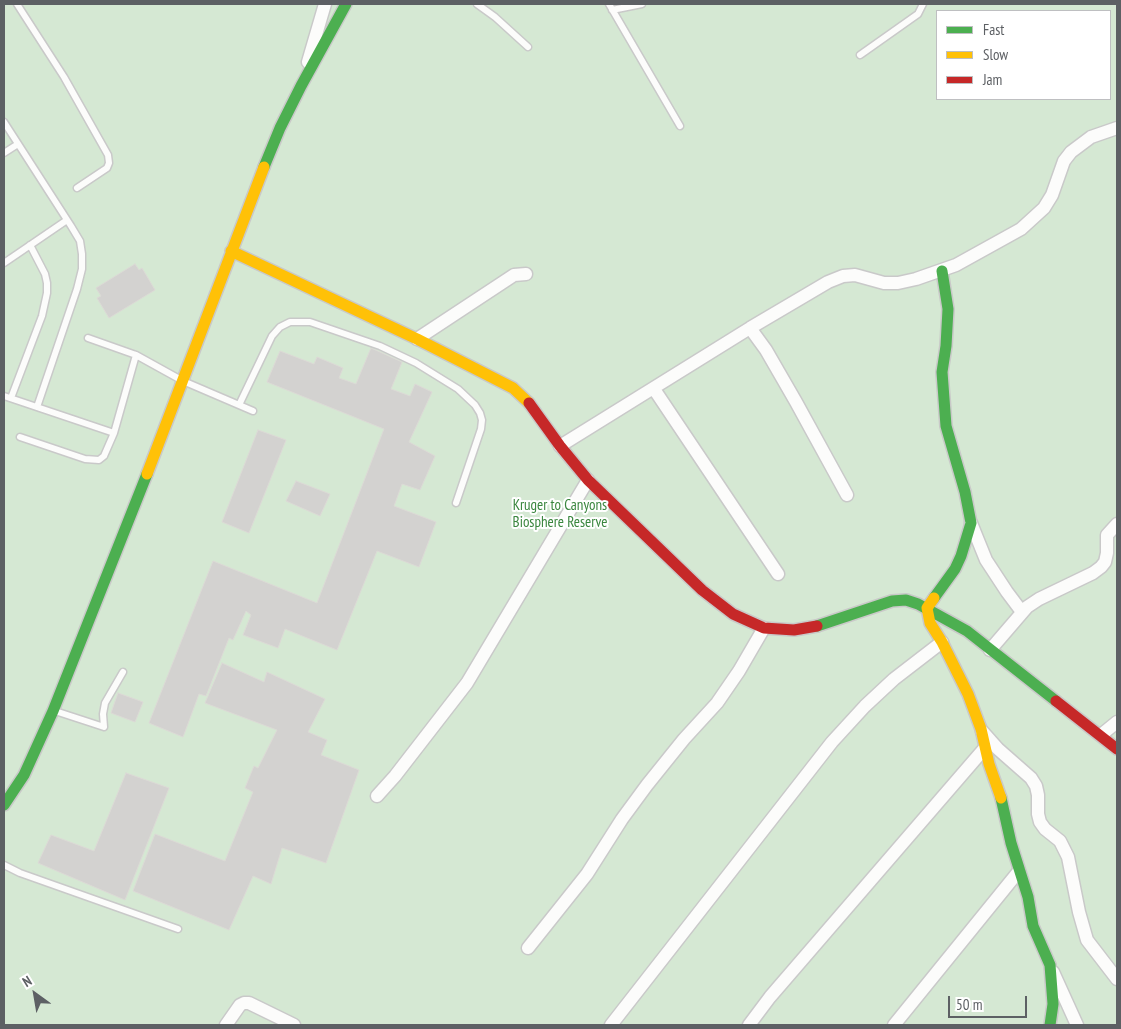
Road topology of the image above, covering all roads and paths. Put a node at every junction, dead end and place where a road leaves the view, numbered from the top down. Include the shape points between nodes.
1 (17, 4) edge
2 (326, 4) edge
3 (346, 4) edge
4 (477, 4) edge
5 (642, 4) edge
6 (924, 4) edge
7 (611, 7) edge
8 (528, 47) dead end
9 (860, 55) dead end
10 (300, 86) junction
11 (4, 122) edge
12 (680, 126) dead end
13 (1117, 128) edge
14 (18, 144) junction
15 (4, 153) edge
16 (76, 188) dead end
17 (67, 220) junction
18 (30, 245) junction
19 (231, 252) junction
20 (4, 263) edge
21 (942, 271) junction
22 (526, 274) dead end
23 (750, 328) junction
24 (88, 338) dead end
25 (417, 339) junction
26 (136, 355) junction
27 (183, 381) junction
28 (654, 389) junction
29 (4, 396) edge
30 (11, 398) junction
31 (239, 405) junction
32 (37, 407) junction
33 (253, 411) dead end
34 (114, 433) junction
35 (20, 437) dead end
36 (560, 446) junction
37 (588, 480) junction
38 (847, 495) dead end
39 (456, 503) dead end
40 (971, 523) junction
41 (1117, 524) edge
42 (778, 574) dead end
43 (927, 608) junction
44 (1022, 612) junction
45 (764, 628) junction
46 (942, 642) junction
47 (990, 650) junction
48 (123, 672) dead end
49 (53, 711) junction
50 (1117, 722) edge
51 (981, 730) junction
52 (1100, 735) junction
53 (984, 749) junction
54 (1117, 749) edge
55 (376, 796) dead end
56 (4, 805) edge
57 (4, 866) edge
58 (1019, 871) junction
59 (178, 929) dead end
60 (528, 948) dead end
61 (1050, 965) junction
62 (1117, 979) edge
63 (226, 1025) edge
64 (294, 1025) edge
65 (611, 1025) edge
66 (749, 1025) edge
67 (894, 1025) edge
68 (1050, 1025) edge
69 (1077, 1025) edge

1 - 16 lane via 108,155 110,163 107,168
2 - 10 street
3 - 10 street
4 - 8 lane
5 - 7 lane
6 - 9 lane via 918,14
7 - 12 lane
10 - 19 street
11 - 14 lane
13 - 21 street via 1091,137 1071,152 1064,161 1052,196 1021,229
14 - 15 lane
14 - 17 lane
17 - 18 lane
17 - 32 lane via 80,241 82,269
18 - 20 lane
18 - 30 lane via 45,274 47,293 42,316
19 - 25 street
19 - 27 street
21 - 23 street via 898,283 884,283 855,275 843,276
21 - 40 street via 948,309 942,372 946,426
22 - 25 street via 514,275
23 - 28 street
23 - 38 street via 766,350
24 - 26 lane
25 - 36 street via 514,388 530,404
26 - 27 lane
26 - 34 lane
27 - 31 lane
27 - 49 street
28 - 36 street
28 - 42 street
29 - 30 lane
30 - 32 lane
31 - 33 lane
31 - 39 lane via 272,336 290,322 310,322 380,346 458,389 480,413 481,429
32 - 34 lane
34 - 35 lane via 99,460 85,459
36 - 37 street
37 - 45 street via 702,590 733,614
37 - 55 street via 466,683
40 - 43 street via 955,570
40 - 44 street via 986,560
41 - 44 street via 1108,535 1107,553 1101,567
43 - 45 street via 906,600 892,601 820,626 794,630
43 - 46 street via 930,623
43 - 47 street via 967,631
44 - 47 street
45 - 60 street via 717,703 646,785 587,874
46 - 51 street via 968,694
46 - 65 street via 894,679 832,742
47 - 52 street
48 - 49 lane via 105,703 104,727
49 - 56 street via 24,775
50 - 52 street
51 - 53 street
51 - 62 street via 1031,778 1038,795 1040,822 1060,842 1068,858 1087,940
52 - 54 street
53 - 58 street via 1004,806
53 - 66 street
57 - 59 lane
58 - 61 street via 1033,926
58 - 67 street
61 - 68 street
61 - 69 street
63 - 64 street via 244,1003

